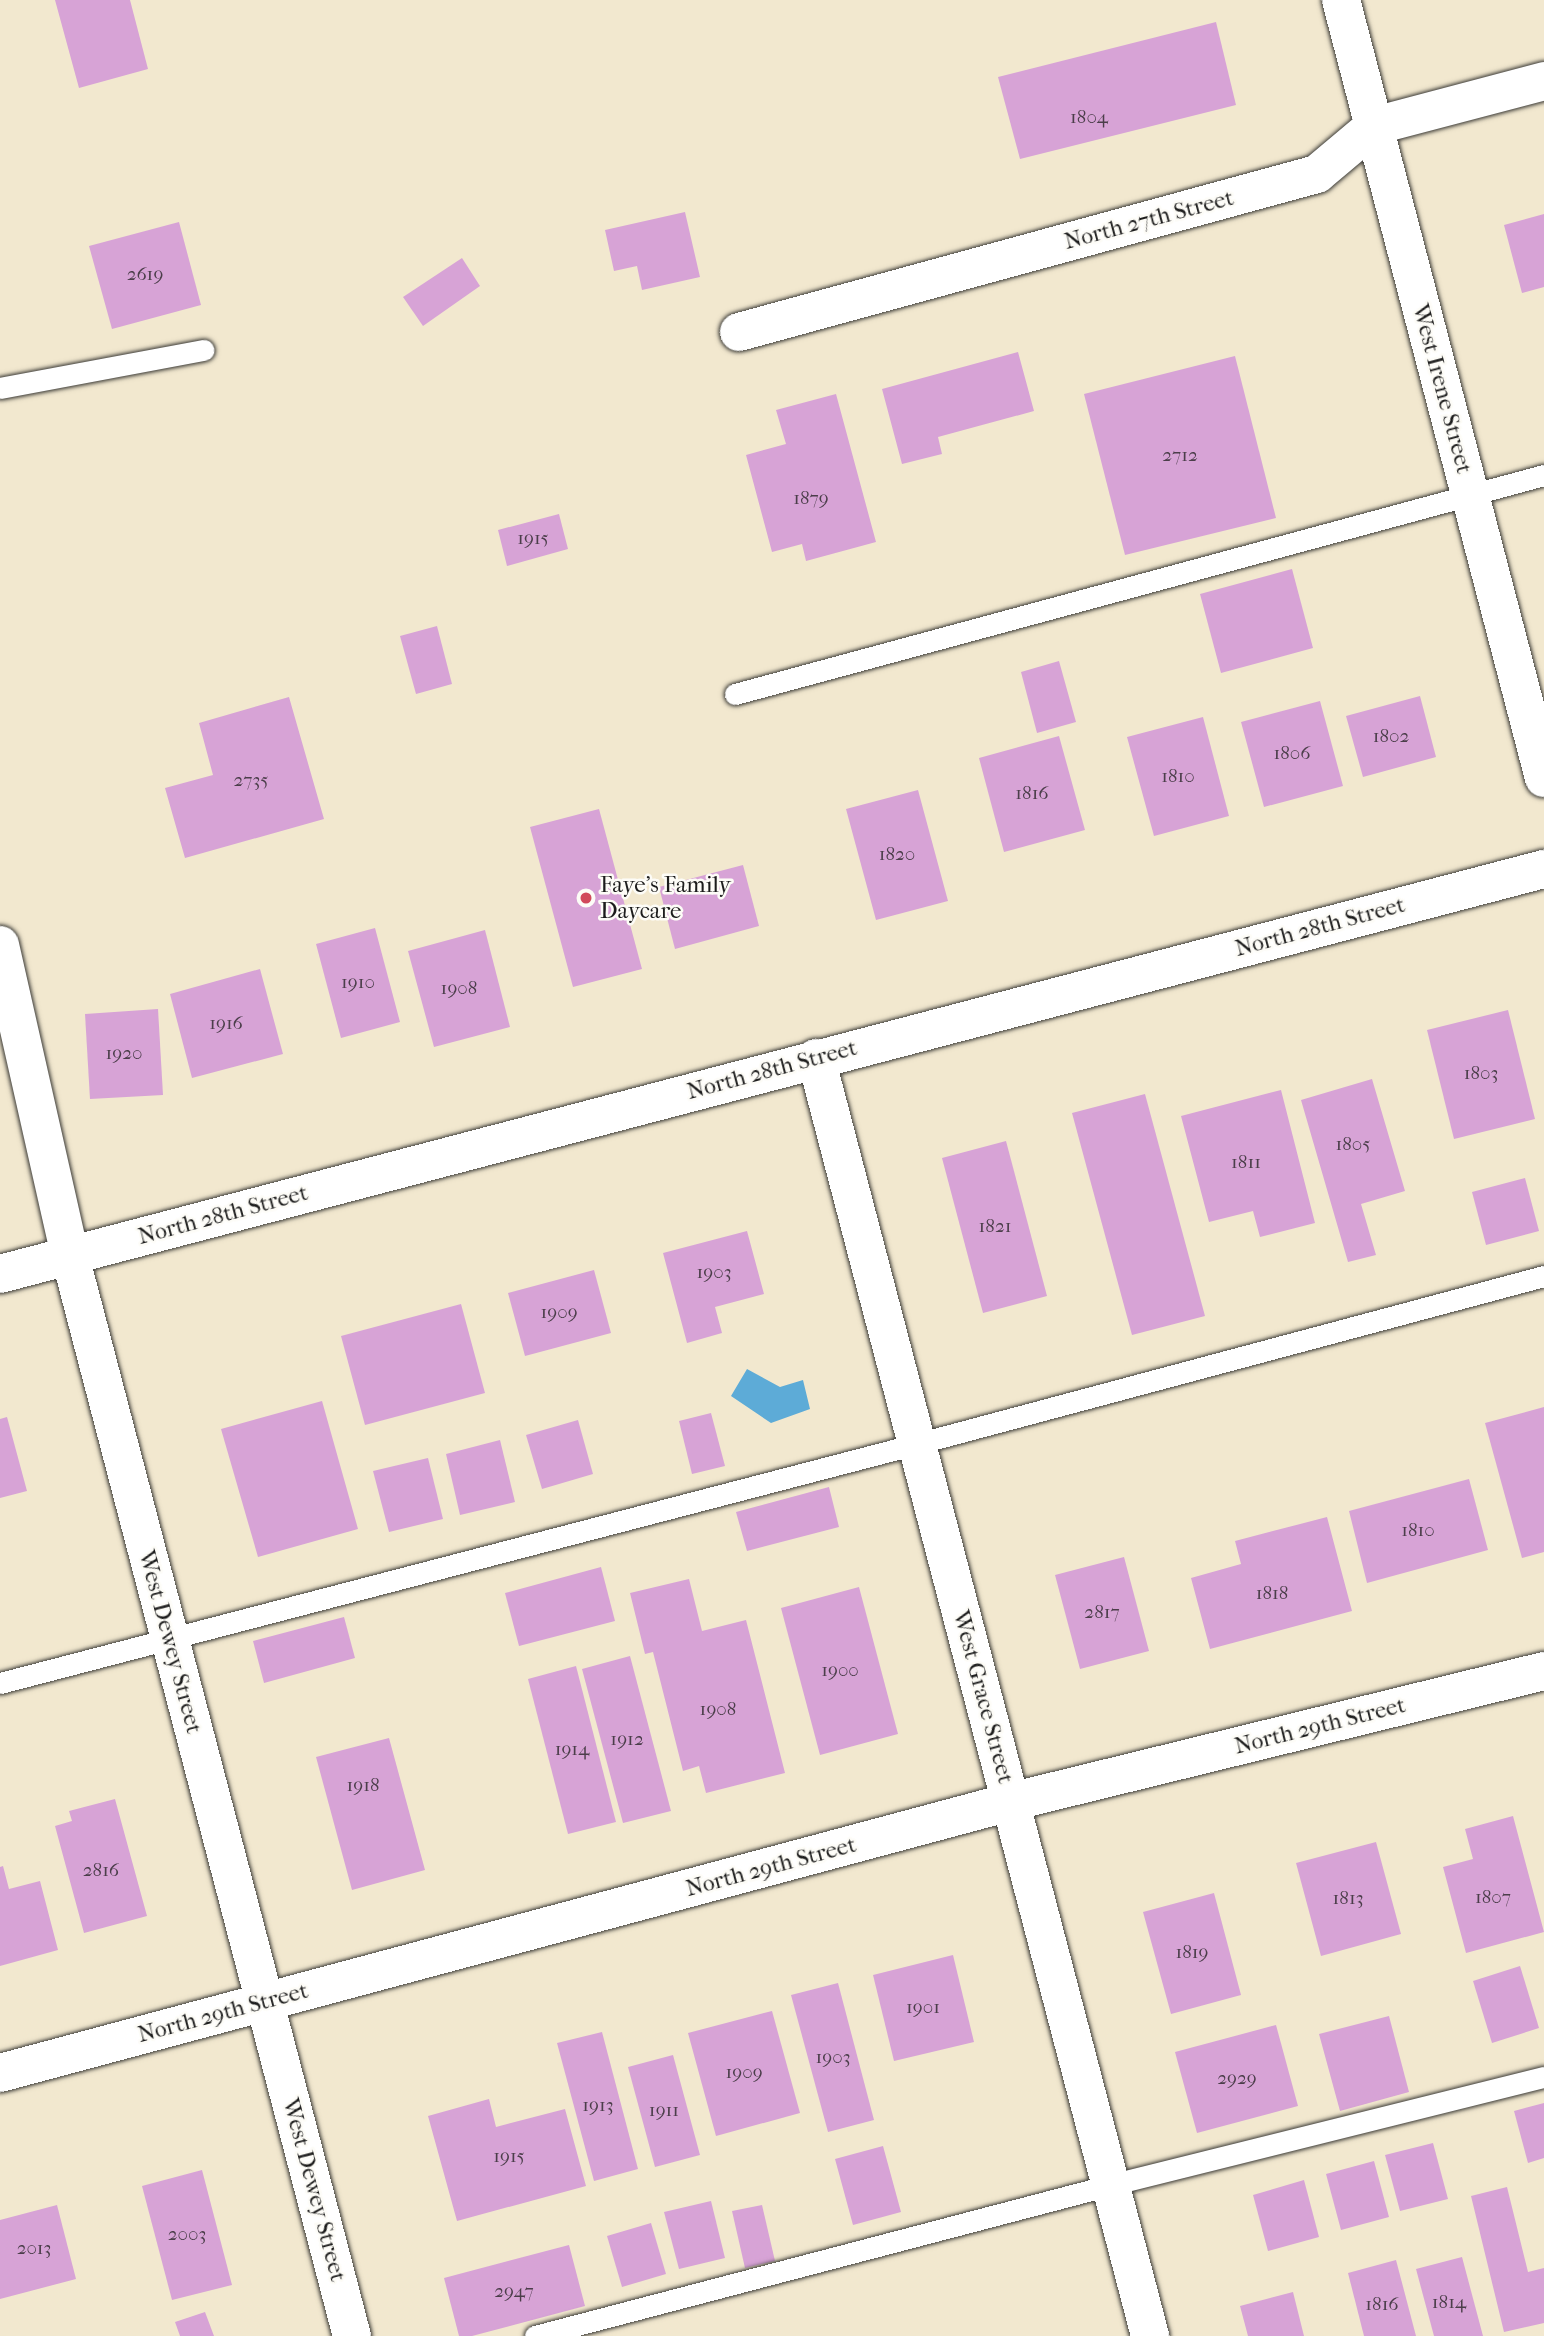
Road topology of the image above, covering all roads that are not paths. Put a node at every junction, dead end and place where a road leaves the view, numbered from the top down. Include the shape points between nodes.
1 (1341, 0) edge
2 (1544, 81) edge
3 (1374, 126) junction
4 (739, 332) dead end
5 (203, 351) dead end
6 (0, 388) edge
7 (1544, 475) edge
8 (1470, 495) junction
9 (735, 694) dead end
10 (1544, 778) edge
11 (1544, 869) edge
12 (0, 945) edge
13 (816, 1058) junction
14 (70, 1256) junction
15 (0, 1274) edge
16 (1544, 1276) edge
17 (916, 1444) junction
18 (169, 1637) junction
19 (1544, 1671) edge
20 (0, 1683) edge
21 (1010, 1802) junction
22 (265, 2002) junction
23 (0, 2073) edge
24 (1544, 2077) edge
25 (1110, 2185) junction
26 (352, 2336) edge
27 (535, 2336) edge
28 (1150, 2336) edge

1 - 3 street, West Irene Street
2 - 3 street, North 27th Street
3 - 4 street, North 27th Street via 1317,174
3 - 8 street, West Irene Street
5 - 6 lane
7 - 8 lane
8 - 9 lane
8 - 10 street, West Irene Street
11 - 13 street, North 28th Street
12 - 14 street, West Dewey Street
13 - 14 street, North 28th Street
13 - 17 street, West Grace Street
14 - 15 street, North 28th Street
14 - 18 street, West Dewey Street
16 - 17 lane
17 - 18 lane
17 - 21 street, West Grace Street
18 - 20 lane
18 - 22 street, West Dewey Street
19 - 21 street, North 29th Street
21 - 22 street, North 29th Street
21 - 25 street, West Grace Street
22 - 23 street, North 29th Street
22 - 26 street, West Dewey Street
24 - 25 lane
25 - 27 lane
25 - 28 street, West Grace Street

